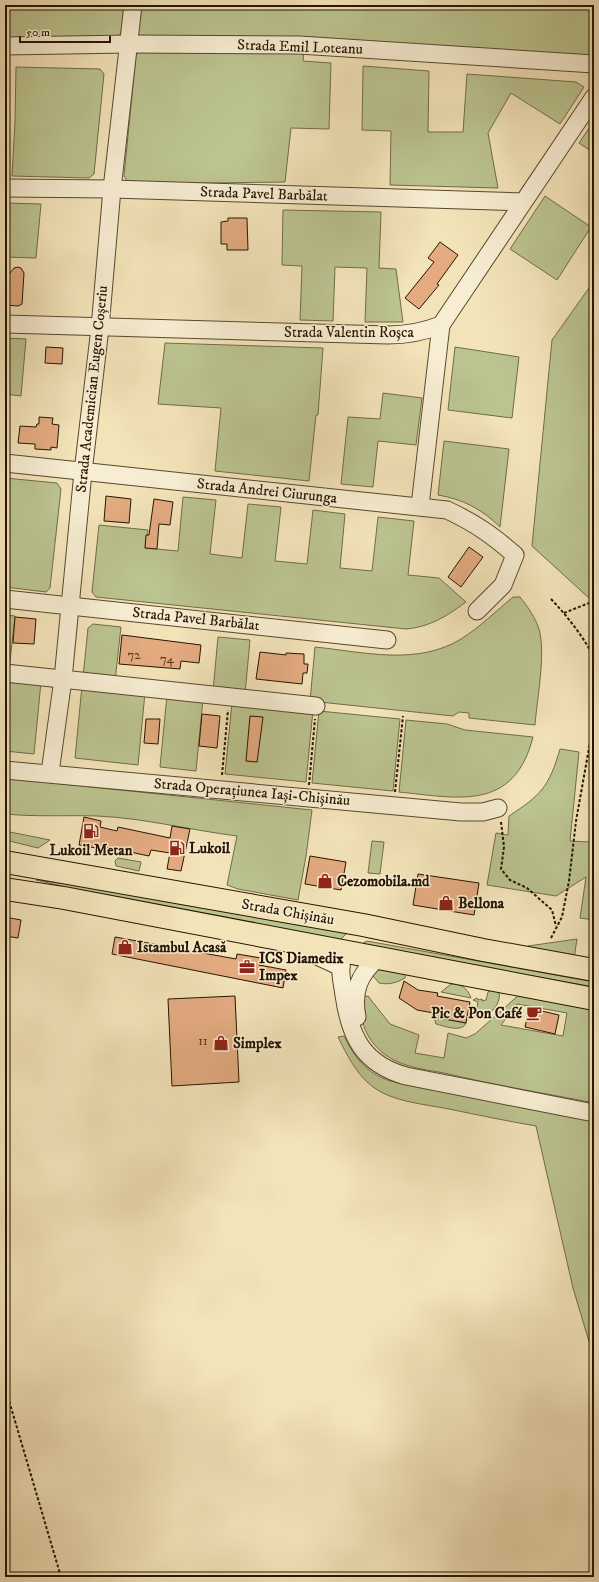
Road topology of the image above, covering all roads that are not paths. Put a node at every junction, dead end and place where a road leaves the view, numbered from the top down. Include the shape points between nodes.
1 (133, 5) edge
2 (129, 44) junction
3 (5, 46) edge
4 (594, 64) edge
5 (594, 97) edge
6 (5, 188) edge
7 (112, 188) junction
8 (523, 202) junction
9 (5, 324) edge
10 (441, 326) junction
11 (100, 328) junction
12 (5, 463) edge
13 (83, 472) junction
14 (420, 506) junction
15 (5, 599) edge
16 (70, 606) junction
17 (477, 611) dead end
18 (387, 640) dead end
19 (5, 673) edge
20 (63, 679) junction
21 (316, 706) road end
22 (5, 770) edge
23 (50, 773) junction
24 (498, 808) road end
25 (5, 862) edge
26 (5, 888) edge
27 (362, 925) junction
28 (378, 958) junction
29 (343, 959) junction
30 (594, 970) edge
31 (594, 999) edge
32 (594, 1107) edge
33 (594, 1112) edge

1 - 2 street, Strada Academician Eugen Coșeriu
2 - 3 street, Strada Emil Loteanu
2 - 4 street, Strada Emil Loteanu via 299,45
2 - 7 street, Strada Academician Eugen Coșeriu
5 - 8 street
6 - 7 street, Strada Pavel Barbălat
7 - 8 street, Strada Pavel Barbălat
7 - 11 street, Strada Academician Eugen Coșeriu
8 - 10 street
9 - 11 street, Strada Valentin Roșca
10 - 11 street, Strada Valentin Roșca via 410,335 388,336
10 - 14 street
11 - 13 street, Strada Academician Eugen Coșeriu
12 - 13 street, Strada Andrei Ciurunga
13 - 14 street, Strada Andrei Ciurunga
13 - 16 street, Strada Academician Eugen Coșeriu
14 - 17 street, Strada Andrei Ciurunga via 447,510 464,518 488,532 515,555 503,585
15 - 16 street, Strada Pavel Barbălat
16 - 18 street, Strada Pavel Barbălat
16 - 20 street, Strada Academician Eugen Coșeriu
19 - 20 street
20 - 21 street
20 - 23 street, Strada Academician Eugen Coșeriu
22 - 23 street, Strada Operațiunea Iași-Chișinău
23 - 24 street, Strada Operațiunea Iași-Chișinău via 461,812 483,812
25 - 27 highway, Strada Chișinău
26 - 29 highway, Strada Chișinău via 286,941
27 - 29 highway
27 - 30 highway, Strada Chișinău
28 - 29 highway, Strada Chișinău
28 - 31 highway, Strada Chișinău
28 - 32 street via 367,968 360,980 355,1004 357,1019 364,1037 368,1045 381,1057 412,1071
29 - 33 street via 346,1005 354,1035 365,1053 384,1068 406,1076

